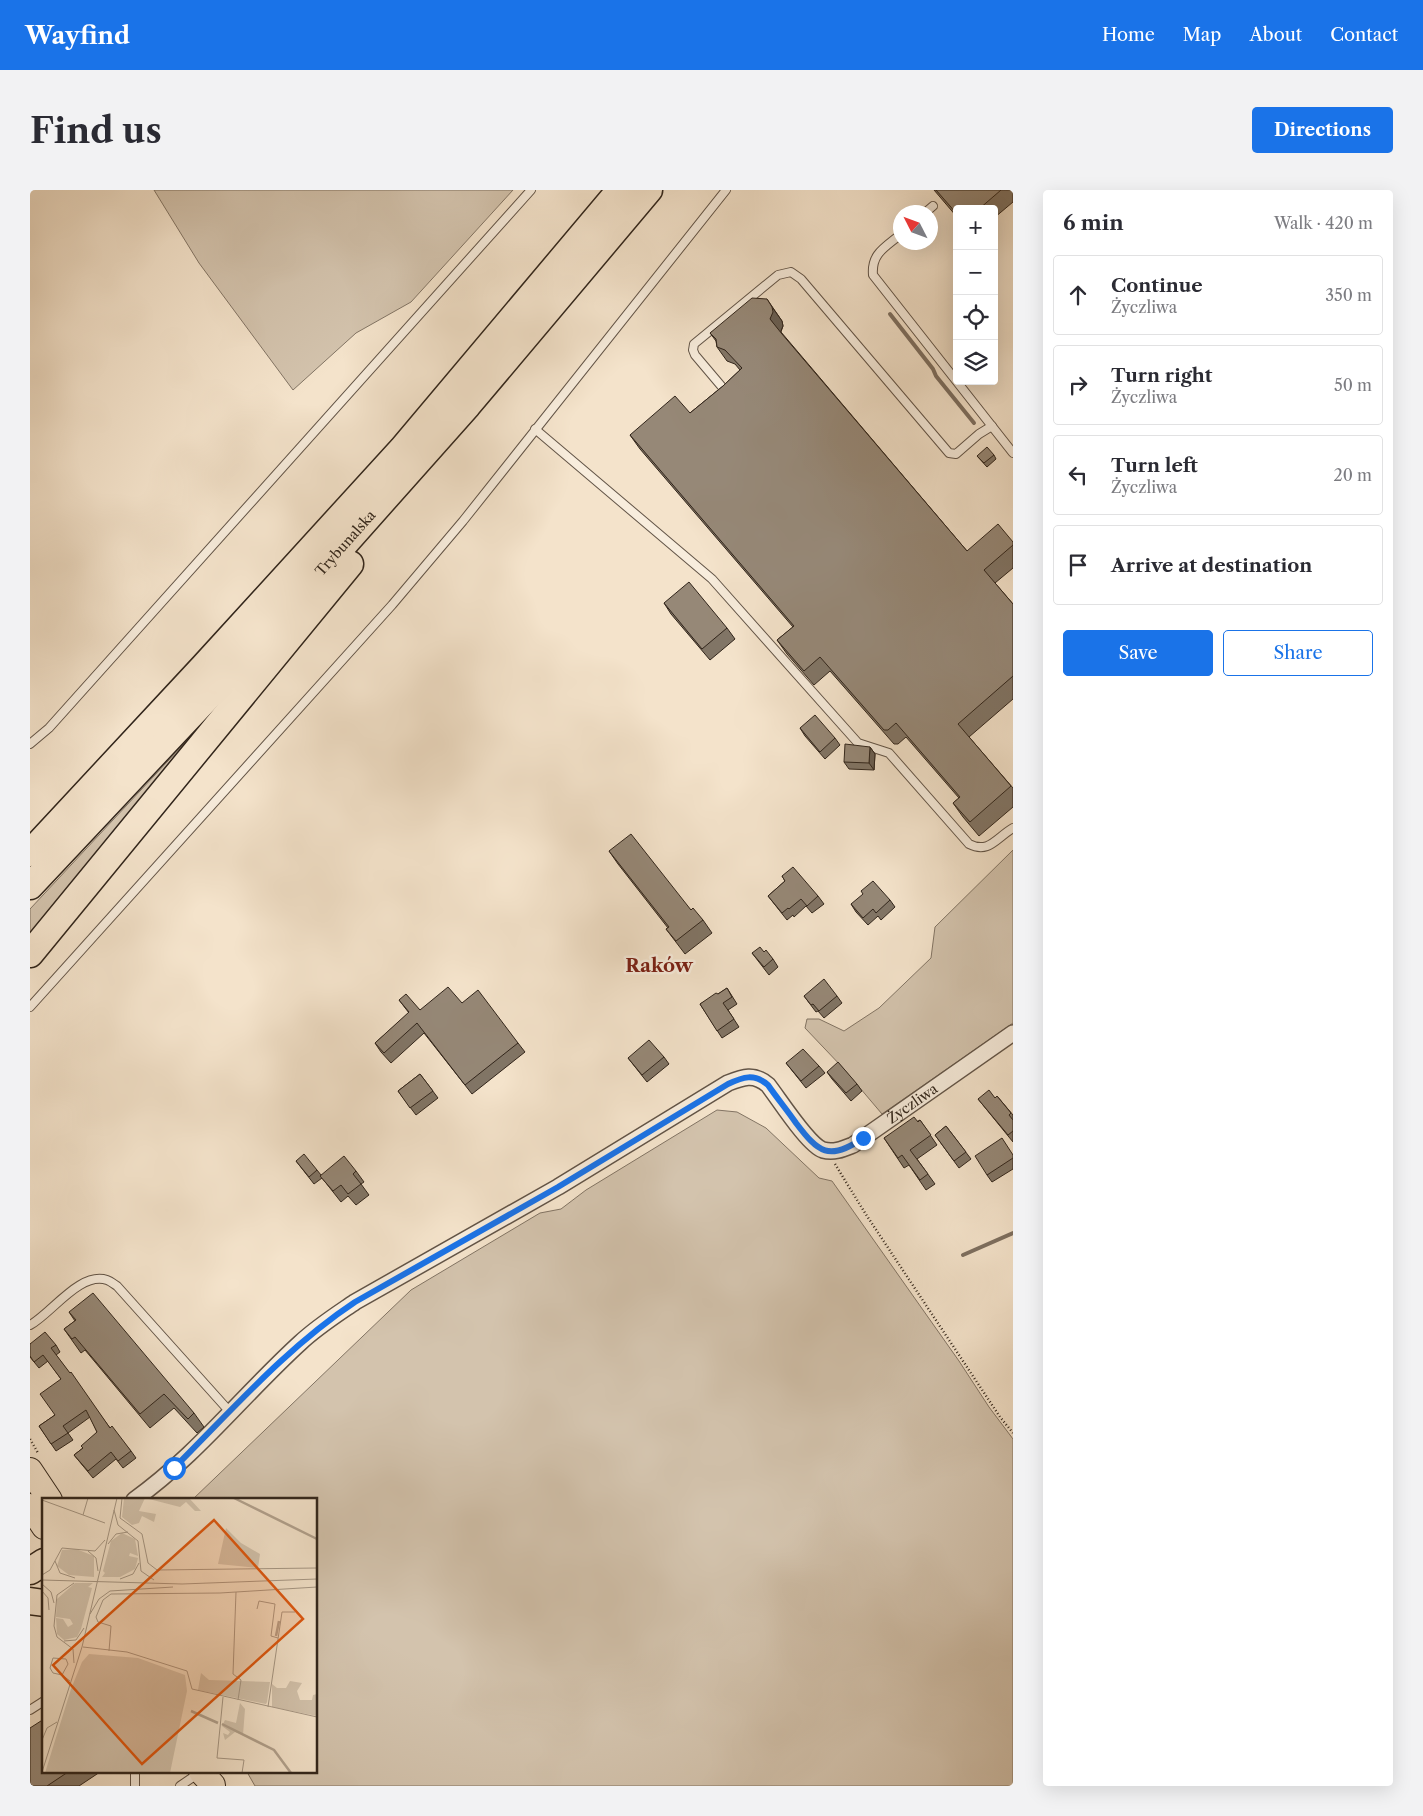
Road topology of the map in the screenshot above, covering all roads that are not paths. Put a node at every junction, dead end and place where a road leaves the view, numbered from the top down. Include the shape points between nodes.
1 (531, 190) edge
2 (620, 190) edge
3 (649, 190) edge
4 (726, 190) edge
5 (893, 240) edge
6 (730, 396) edge
7 (468, 405) junction
8 (992, 426) junction
9 (535, 429) junction
10 (1013, 453) edge
11 (30, 744) edge
12 (63, 818) junction
13 (1013, 828) edge
14 (30, 833) edge
15 (30, 853) edge
16 (30, 886) edge
17 (30, 954) edge
18 (30, 1007) edge
19 (1013, 1033) edge
20 (30, 1325) edge
21 (230, 1412) junction
22 (30, 1470) edge
23 (49, 1498) edge
24 (136, 1498) edge
25 (30, 1506) edge
26 (42, 1524) edge
27 (42, 1563) edge
28 (30, 1571) edge
29 (42, 1702) edge
30 (30, 1710) edge
31 (209, 1779) edge
32 (180, 1786) edge

1 - 11 lane via 49,728
2 - 12 highway, Trybunalska via 402,449
3 - 7 highway, Trybunalska
4 - 9 lane
5 - 8 lane via 875,256 873,275
6 - 8 lane via 696,355 694,344 778,275 791,272 801,279 949,453 956,454
7 - 16 highway, Trybunalska via 221,683
7 - 17 highway via 420,479
8 - 10 lane
9 - 13 lane via 712,579 858,743 889,753 968,844 976,848 988,847
9 - 18 lane via 392,605
12 - 14 highway
12 - 15 highway, Trybunalska
19 - 21 street, Życzliwa via 853,1145 833,1151 811,1142 762,1080 742,1077 328,1320
20 - 21 lane via 79,1285 92,1280 106,1280 117,1286
21 - 24 street via 174,1468
22 - 23 main road
25 - 26 main road
27 - 28 highway
29 - 30 lane
31 - 32 lane

